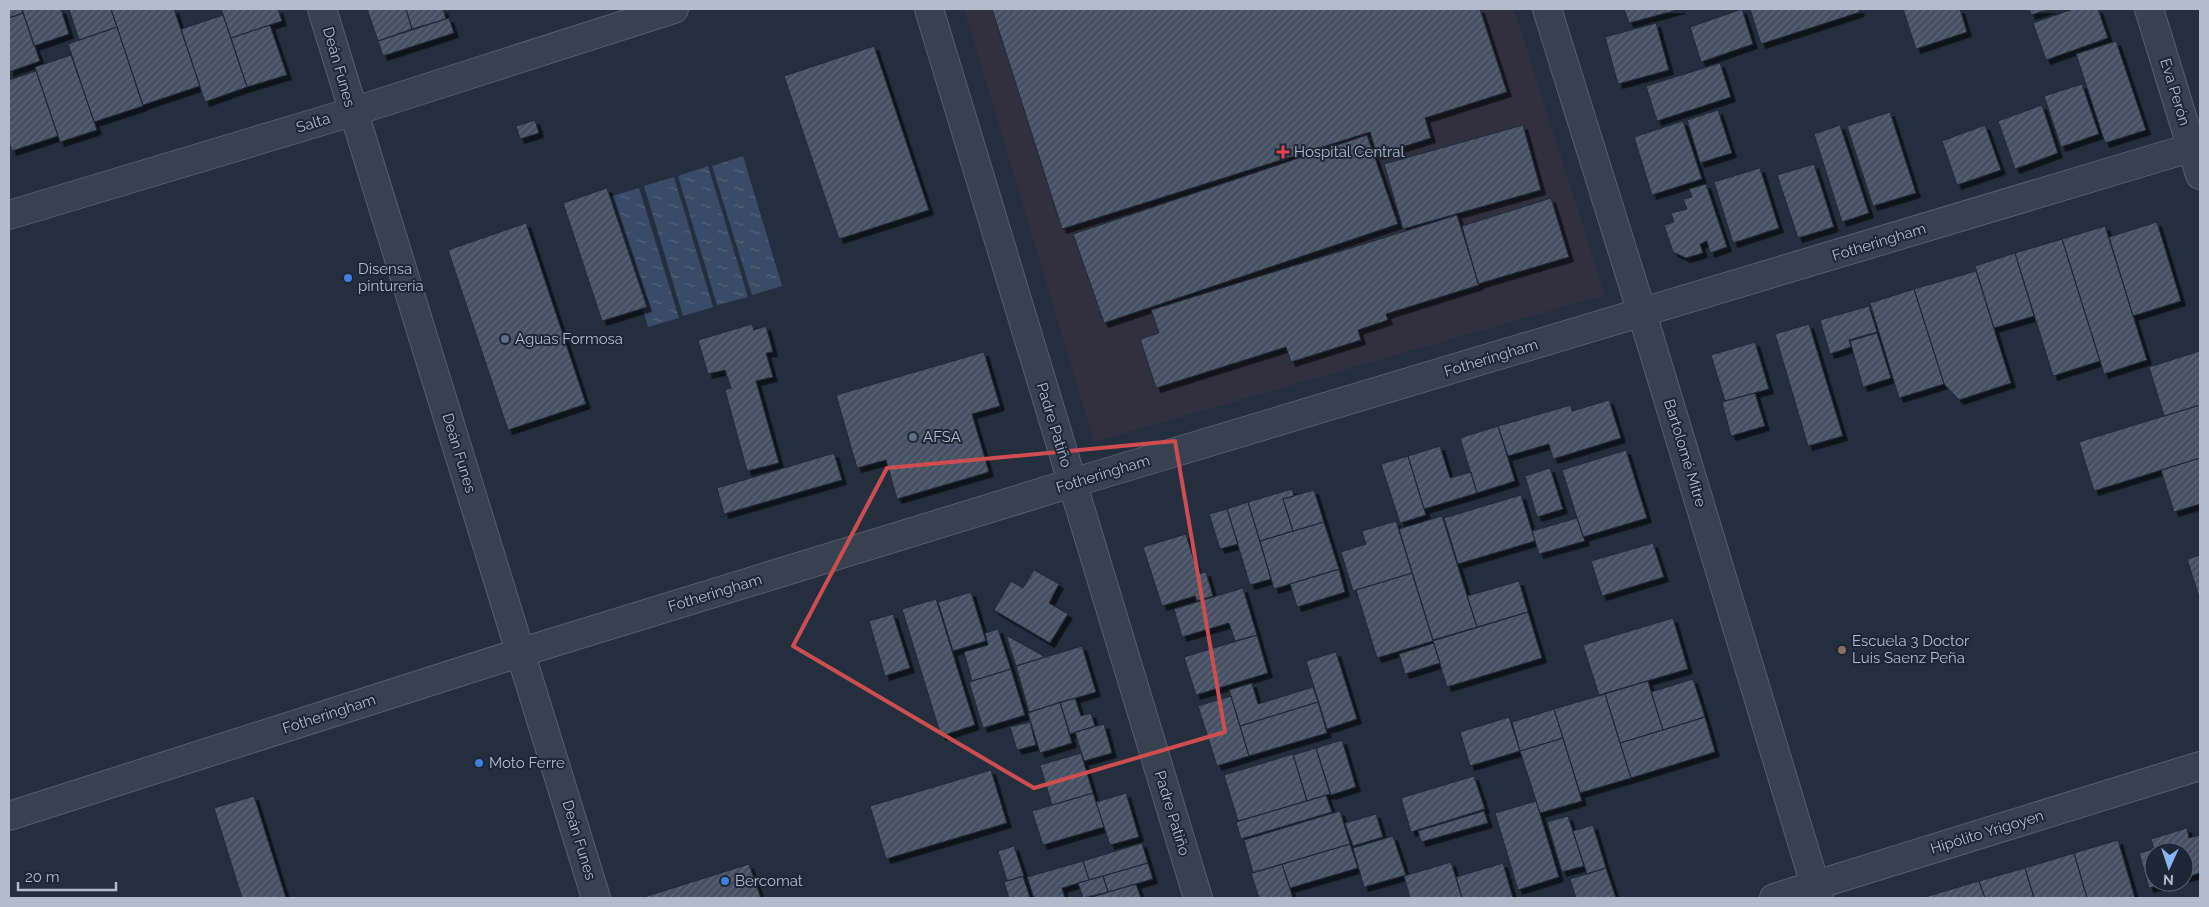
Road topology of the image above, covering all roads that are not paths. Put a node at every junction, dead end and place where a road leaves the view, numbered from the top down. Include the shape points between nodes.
1 (322, 9) edge
2 (674, 9) edge
3 (930, 9) edge
4 (1547, 9) edge
5 (2149, 9) edge
6 (352, 112) junction
7 (2196, 146) edge
8 (2200, 175) edge
9 (9, 215) edge
10 (1642, 313) junction
11 (1072, 484) junction
12 (522, 652) junction
13 (2200, 766) edge
14 (9, 816) edge
15 (1817, 892) edge
16 (596, 898) edge
17 (1198, 898) edge
18 (1774, 898) edge

1 - 6 street, Deán Funes
2 - 6 street, Salta
3 - 11 street, Padre Patiño
4 - 10 street, Bartolomé Mitre
5 - 7 street, Eva Perón
6 - 9 street, Salta
6 - 12 street, Deán Funes
7 - 8 street, Eva Perón
7 - 10 street, Fotheringham
10 - 11 street, Fotheringham
10 - 15 street, Bartolomé Mitre
11 - 12 street, Fotheringham
11 - 17 street, Padre Patiño
12 - 14 street, Fotheringham
12 - 16 street, Deán Funes
13 - 15 street, Hipólito Yrigoyen
15 - 18 street, Hipólito Yrigoyen

